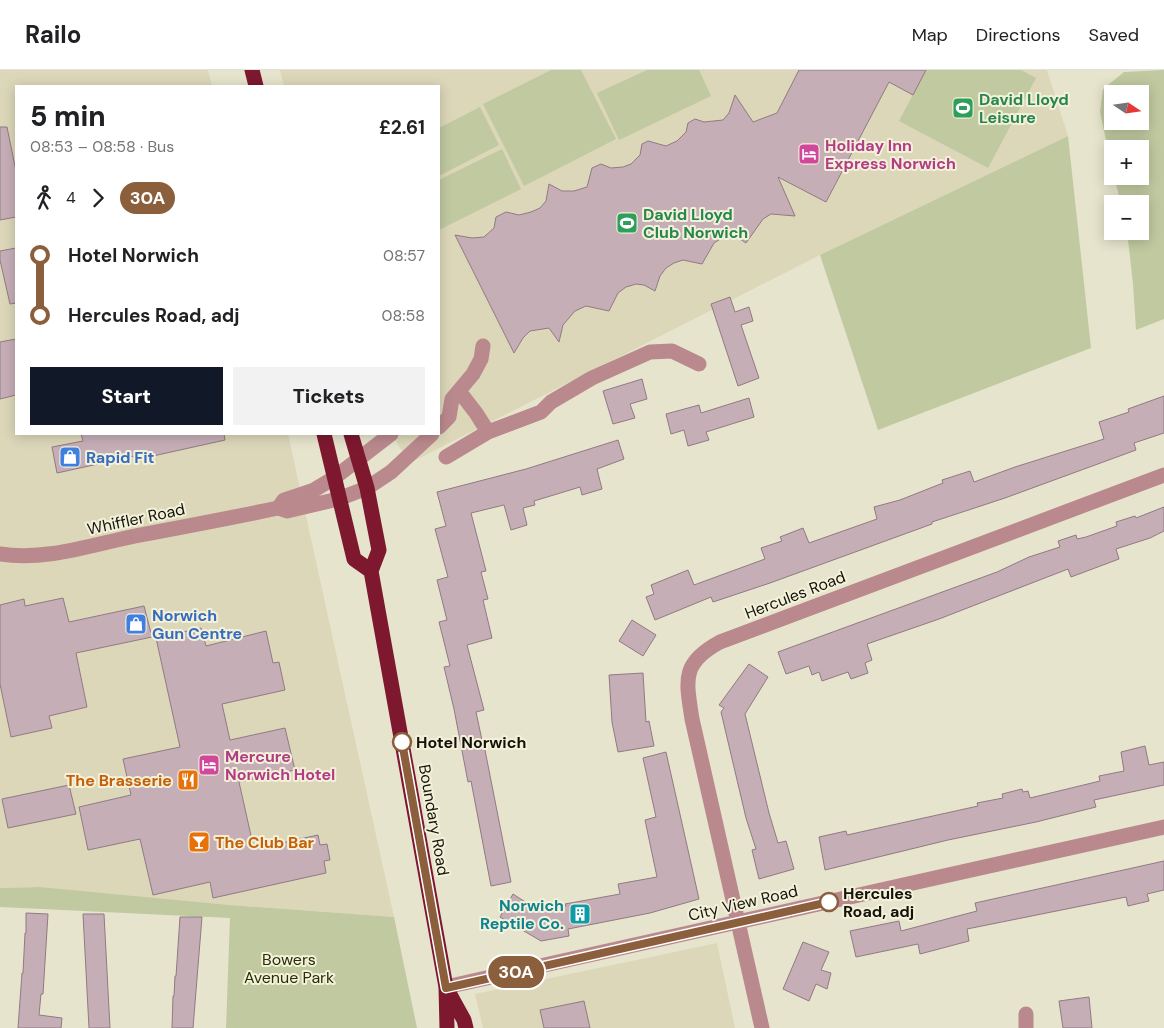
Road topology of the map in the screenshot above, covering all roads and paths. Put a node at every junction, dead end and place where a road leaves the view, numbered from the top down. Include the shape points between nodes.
1 (252, 70) edge
2 (256, 85) edge
3 (483, 346) dead end
4 (699, 364) dead end
5 (450, 396) edge
6 (440, 426) edge
7 (488, 432) junction
8 (324, 435) edge
9 (351, 435) edge
10 (390, 435) edge
11 (431, 435) edge
12 (446, 457) dead end
13 (358, 458) junction
14 (1164, 475) edge
15 (334, 478) junction
16 (367, 488) junction
17 (338, 499) junction
18 (278, 508) junction
19 (0, 554) edge
20 (371, 571) junction
21 (1164, 827) edge
22 (738, 922) junction
23 (446, 988) junction
24 (448, 1028) edge
25 (466, 1028) edge
26 (762, 1028) edge

1 - 2 highway
3 - 5 street via 473,374
4 - 7 street via 672,351 650,352 592,378 551,402 541,412
5 - 6 street via 449,418
5 - 7 street via 476,413
7 - 12 street
8 - 15 highway
9 - 13 highway, Boundary Road
10 - 13 street
11 - 16 street via 391,472
13 - 15 street, Whiffler Road
13 - 16 highway, Boundary Road
14 - 22 street, Hercules Road via 703,651 691,666 687,685
15 - 17 highway
15 - 18 street, Whiffler Road via 314,490 284,500
16 - 17 street, Whiffler Road
16 - 20 highway, Boundary Road via 379,550
17 - 18 street, Whiffler Road via 288,511
17 - 20 highway via 354,559
18 - 19 street, Whiffler Road via 60,553 17,557
20 - 23 highway, Boundary Road
21 - 22 street, City View Road
22 - 23 street, City View Road
22 - 26 street, Hercules Road
23 - 24 highway, Boundary Road
23 - 25 highway, Boundary Road

